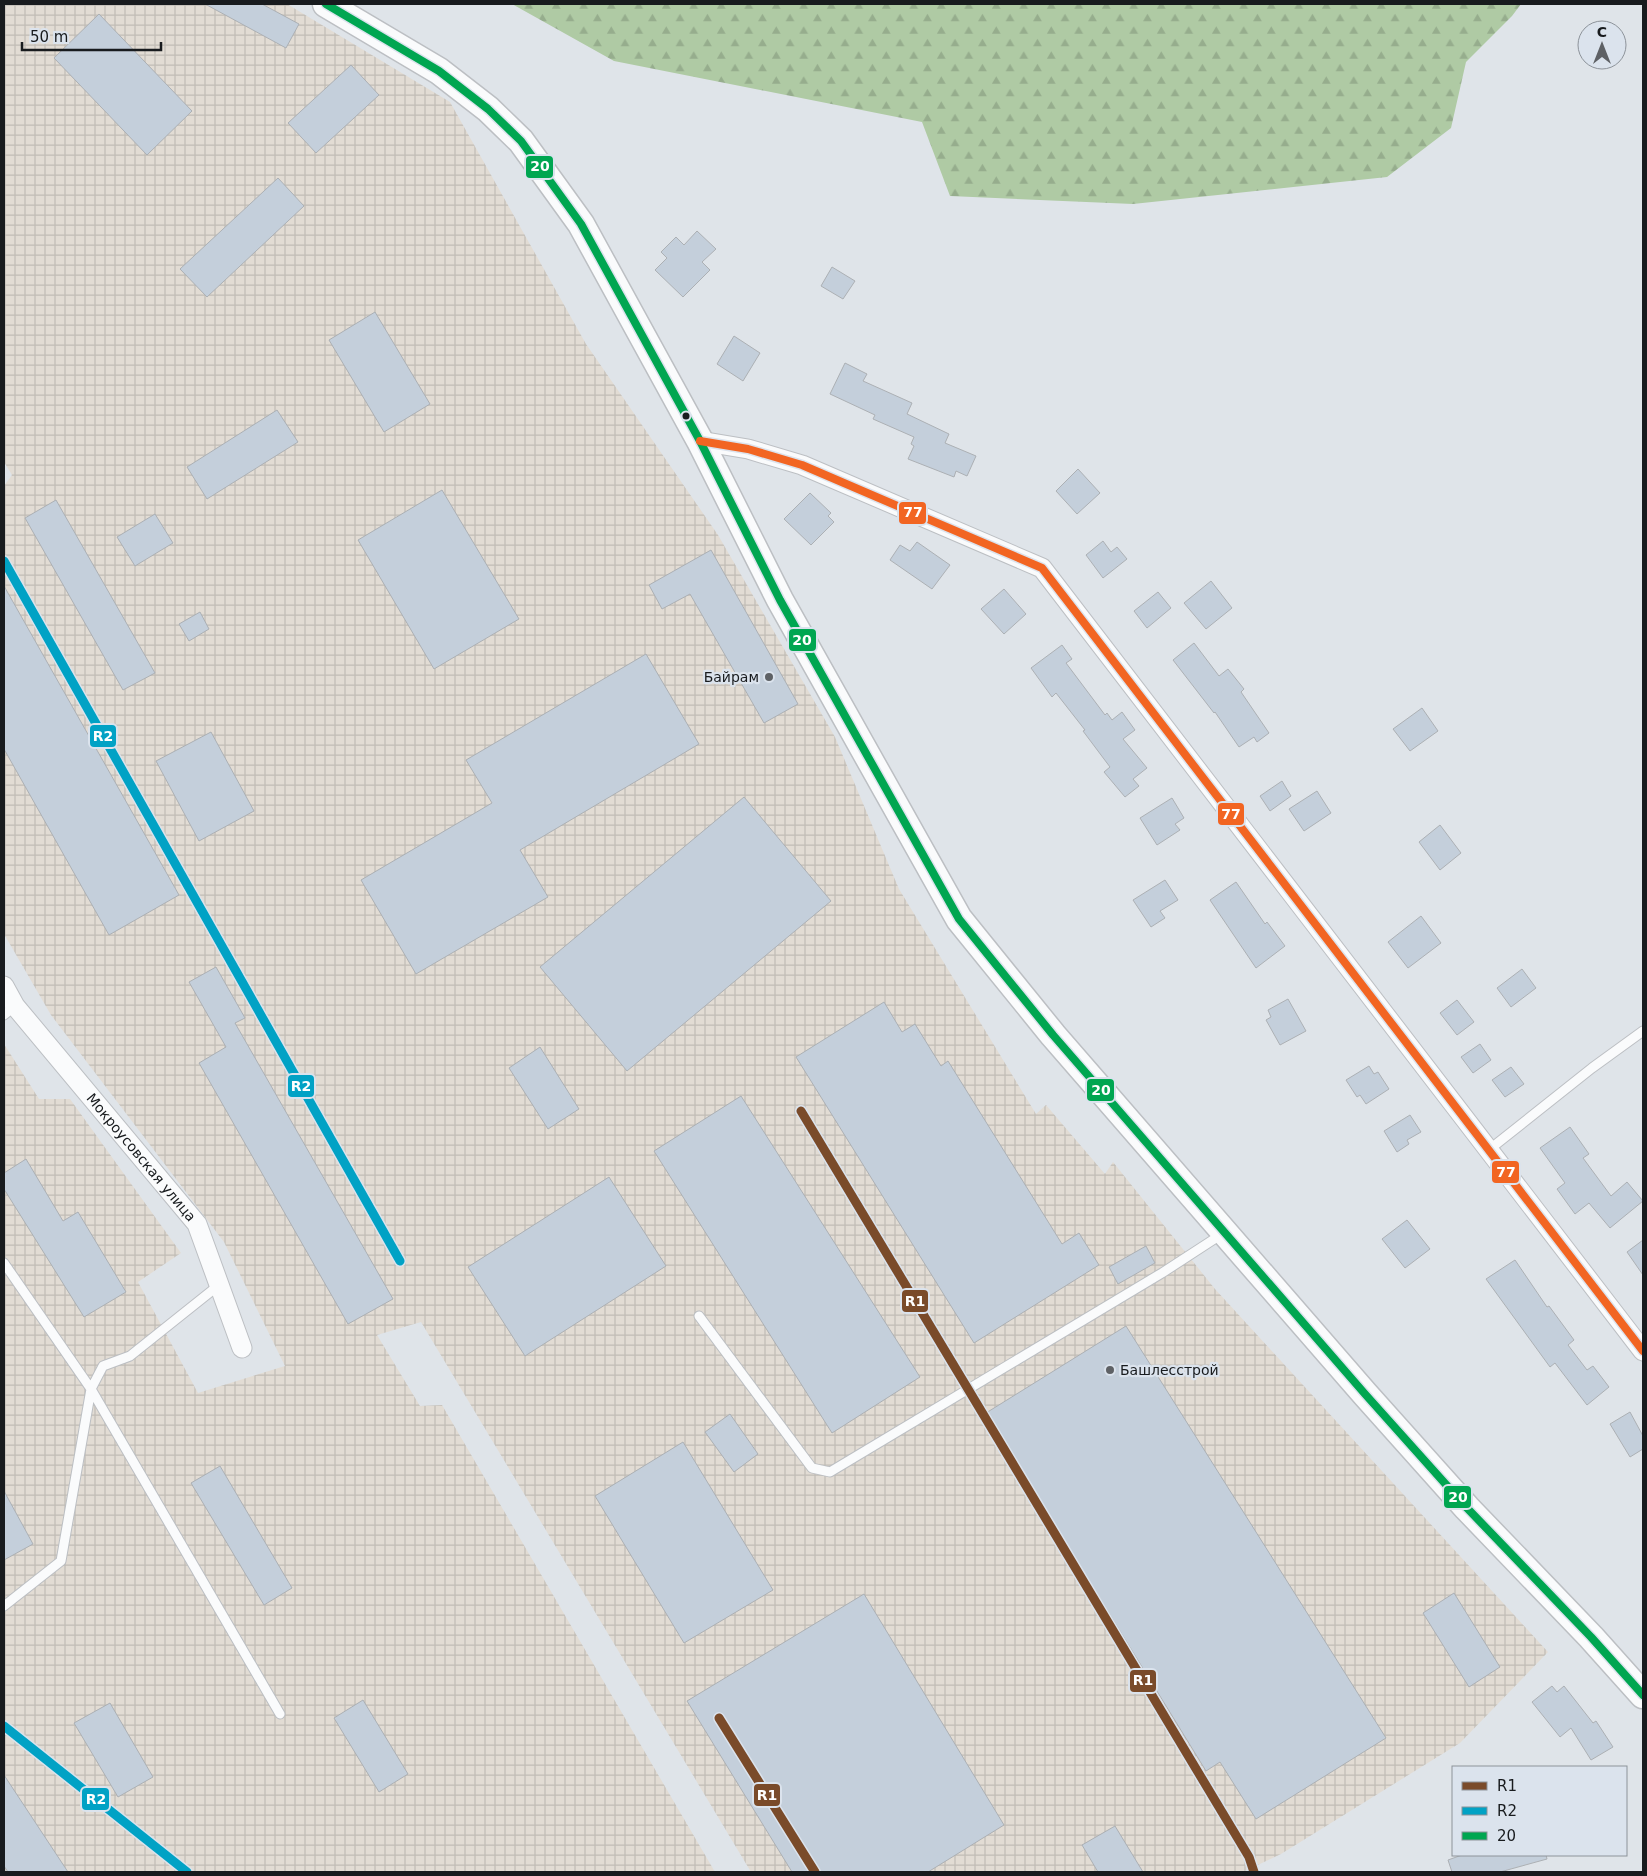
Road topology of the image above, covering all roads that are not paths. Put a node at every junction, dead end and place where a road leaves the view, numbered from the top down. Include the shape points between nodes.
1 (326, 4) edge
2 (700, 441) junction
3 (4, 986) edge
4 (9, 1010) edge
5 (1643, 1031) edge
6 (1490, 1149) junction
7 (1225, 1232) junction
8 (4, 1263) edge
9 (219, 1285) junction
10 (699, 1316) dead end
11 (242, 1348) dead end
12 (1643, 1351) edge
13 (91, 1389) junction
14 (4, 1606) edge
15 (1643, 1695) edge
16 (280, 1714) dead end

1 - 2 main road via 438,71 521,141 581,224
2 - 6 street via 748,449 802,465 1042,568
2 - 7 main road via 780,600 959,919 1052,1036
3 - 4 street, Мокроусовская улица
4 - 9 street, Мокроусовская улица via 197,1224
5 - 6 lane
6 - 12 street
7 - 10 lane via 830,1472 812,1468
7 - 15 main road via 1467,1508
8 - 13 lane
9 - 11 street, Мокроусовская улица
9 - 13 lane via 130,1356 103,1366
13 - 14 lane via 61,1562
13 - 16 lane

